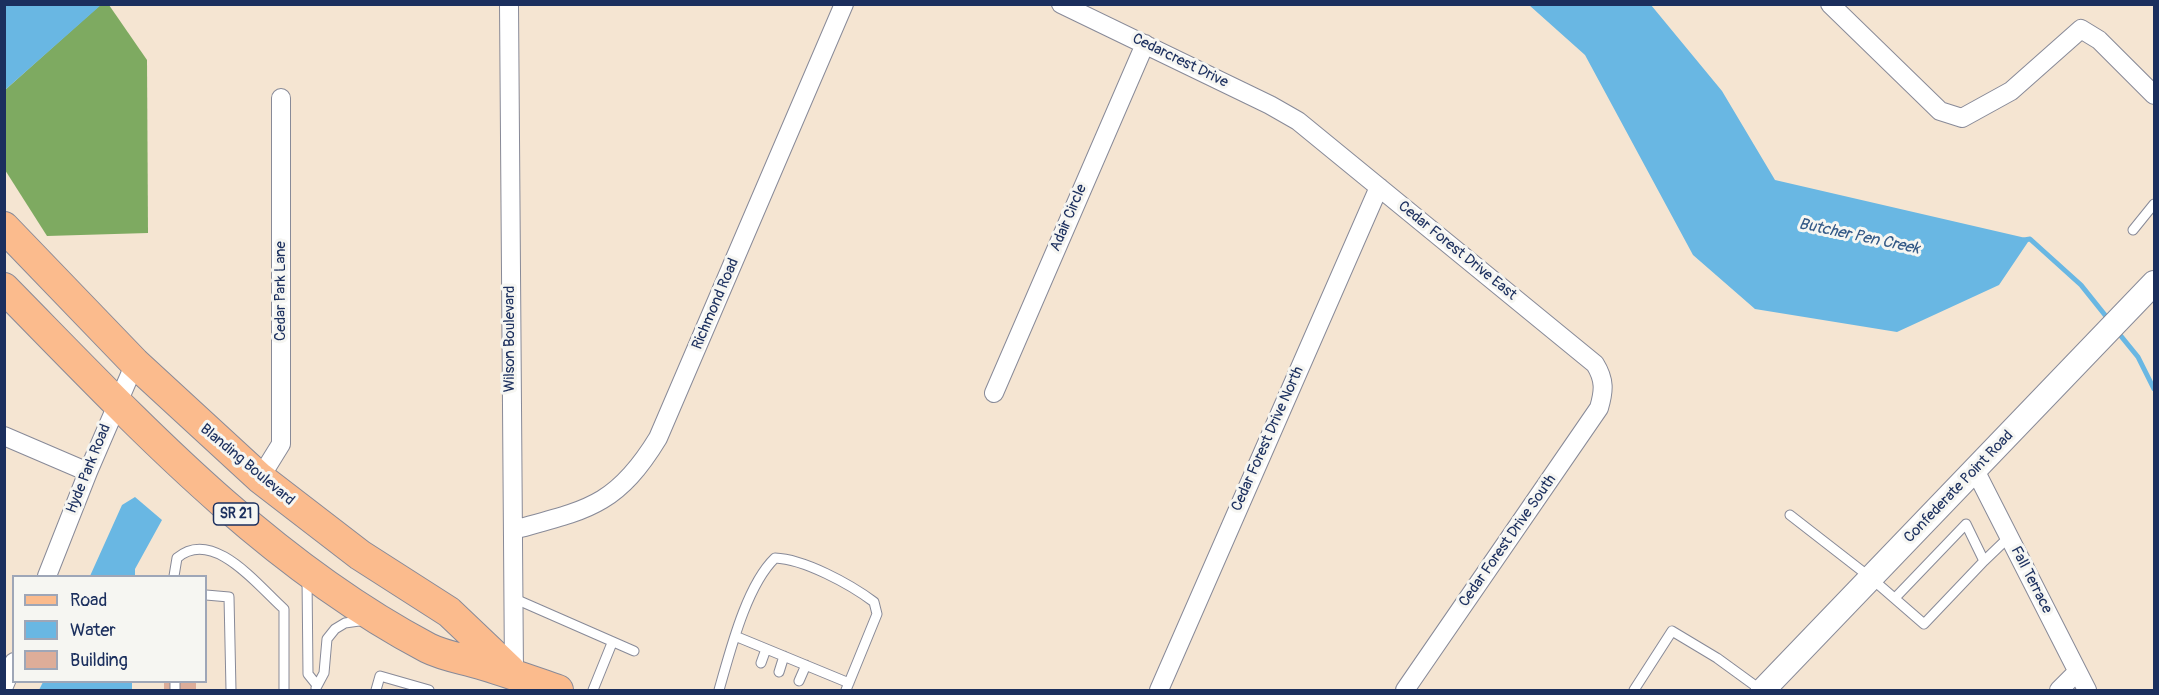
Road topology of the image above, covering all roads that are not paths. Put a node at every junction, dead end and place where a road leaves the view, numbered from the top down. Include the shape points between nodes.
1 (508, 4) edge
2 (844, 4) edge
3 (1061, 4) edge
4 (1830, 4) edge
5 (1144, 44) junction
6 (2154, 95) edge
7 (281, 98) dead end
8 (1298, 122) joint
9 (1379, 187) junction
10 (2154, 204) edge
11 (4, 227) edge
12 (2133, 231) dead end
13 (2154, 283) edge
14 (4, 288) edge
15 (135, 363) junction
16 (1604, 388) joint
17 (994, 393) dead end
18 (116, 403) junction
19 (4, 436) edge
20 (1975, 470) junction
21 (88, 472) junction
22 (260, 478) junction
23 (1790, 515) dead end
24 (513, 530) junction
25 (2009, 537) junction
26 (1984, 561) junction
27 (307, 570) junction
28 (47, 575) edge
29 (174, 575) edge
30 (1871, 578) junction
31 (207, 595) edge
32 (513, 598) junction
33 (1894, 598) junction
34 (377, 618) junction
35 (735, 636) junction
36 (612, 643) junction
37 (766, 649) junction
38 (634, 651) dead end
39 (784, 656) junction
40 (761, 663) dead end
41 (806, 665) junction
42 (12, 667) edge
43 (778, 672) dead end
44 (2077, 672) junction
45 (514, 674) junction
46 (799, 681) dead end
47 (4, 686) edge
48 (848, 686) edge
49 (316, 687) edge
50 (231, 690) edge
51 (284, 690) edge
52 (376, 690) edge
53 (429, 690) edge
54 (558, 690) edge
55 (593, 690) edge
56 (719, 690) edge
57 (1159, 690) edge
58 (1406, 690) edge
59 (1634, 690) edge
60 (1762, 690) edge
61 (2059, 690) edge
62 (2087, 690) edge

1 - 24 street, Wilson Boulevard
2 - 24 street, Richmond Road via 658,438 644,461 614,492 584,511
3 - 5 street, Cedarcrest Drive
4 - 6 street via 1940,111 1962,118 2011,91 2081,29 2098,40
5 - 8 street, Cedarcrest Drive
5 - 17 street, Adair Circle
7 - 22 street, Cedar Park Lane via 281,444
8 - 9 street, Cedar Forest Drive East
9 - 16 street, Cedar Forest Drive East via 1595,364
9 - 57 street, Cedar Forest Drive North
10 - 12 lane
11 - 15 main road, Blanding Boulevard / SR 21
13 - 20 street, Confederate Point Road
14 - 18 main road, Blanding Boulevard / SR 21
15 - 18 street, Hyde Park Road
15 - 22 main road, Blanding Boulevard / SR 21
16 - 58 street, Cedar Forest Drive South via 1599,408
18 - 21 street, Hyde Park Road
18 - 27 main road, Blanding Boulevard / SR 21 via 252,528
19 - 21 street
20 - 25 street, Fall Terrace
20 - 30 street, Confederate Point Road
21 - 28 street, Hyde Park Road
22 - 45 main road, Blanding Boulevard / SR 21 via 360,555 449,612
23 - 30 lane
24 - 32 street, Wilson Boulevard
25 - 26 lane
25 - 44 street, Fall Terrace
26 - 33 lane via 1924,624
26 - 33 lane via 1966,524
27 - 34 main road, Blanding Boulevard / SR 21
27 - 49 lane via 308,674
29 - 51 lane via 177,558 184,552 217,551 284,609
30 - 33 lane
30 - 60 street, Confederate Point Road
31 - 50 lane via 229,597
32 - 36 lane
32 - 45 street, Wilson Boulevard
34 - 45 main road, Blanding Boulevard / SR 21 via 431,649
34 - 49 lane via 345,623 335,629 327,639 324,673
35 - 37 lane
35 - 48 lane via 764,568 774,558 791,559 862,592 874,602 877,614
35 - 56 lane
36 - 38 lane
36 - 55 lane
37 - 39 lane
37 - 40 lane
39 - 41 lane
39 - 43 lane
41 - 46 lane
41 - 48 lane
42 - 47 street
44 - 61 street
44 - 62 street, Fall Terrace
45 - 54 main road, Blanding Boulevard / SR 21
52 - 53 lane via 380,676
59 - 60 lane via 1672,632

